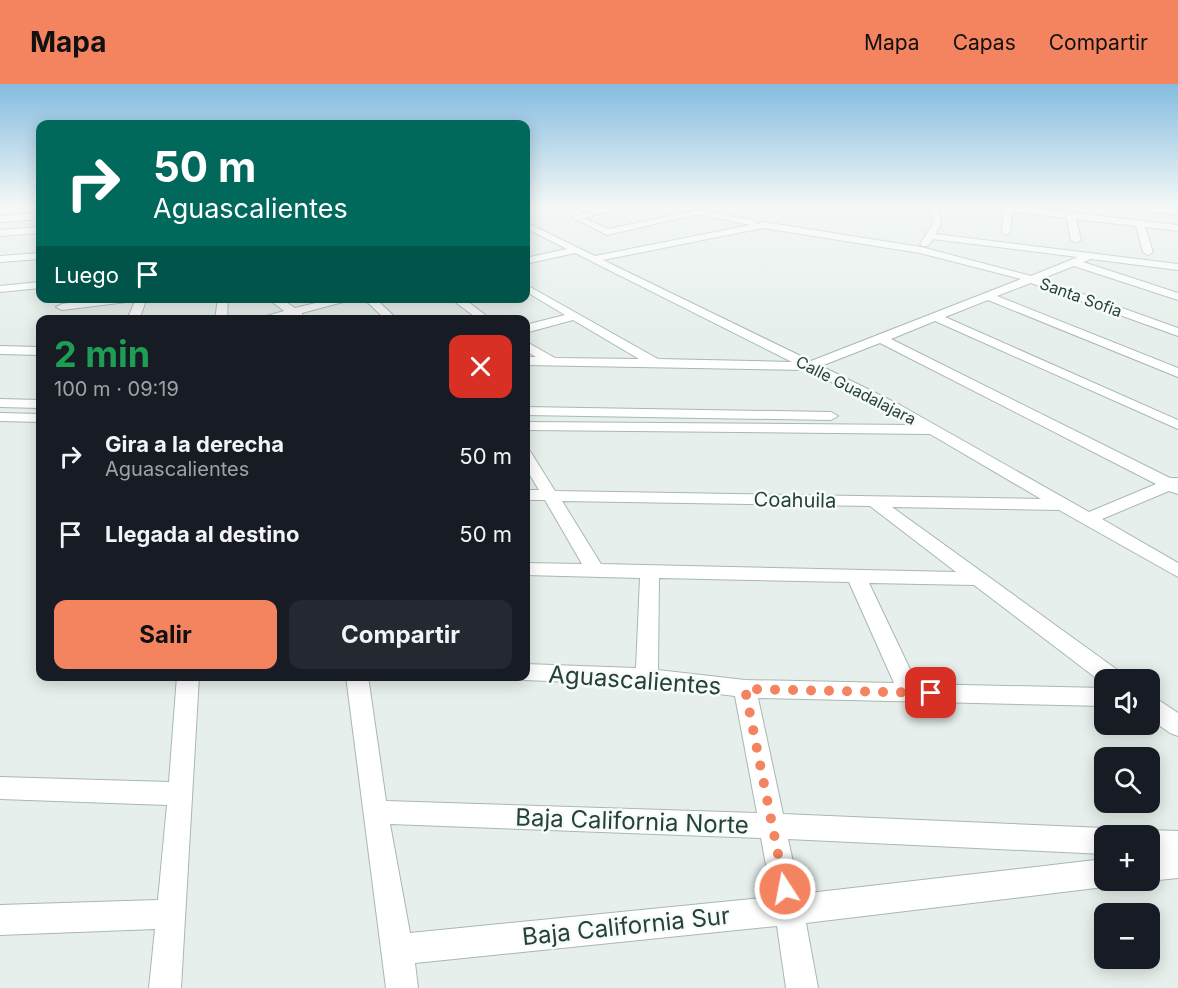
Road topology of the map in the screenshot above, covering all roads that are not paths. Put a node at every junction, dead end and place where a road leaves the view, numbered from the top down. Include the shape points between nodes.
1 (570, 247) edge
2 (653, 247) edge
3 (903, 247) edge
4 (923, 247) edge
5 (1019, 247) edge
6 (1147, 247) edge
7 (576, 250) junction
8 (921, 250) junction
9 (1148, 252) dead end
10 (31, 255) edge
11 (1090, 256) junction
12 (0, 259) edge
13 (594, 259) junction
14 (530, 260) edge
15 (1073, 262) junction
16 (1178, 267) edge
17 (7, 270) dead end
18 (1031, 279) junction
19 (36, 285) edge
20 (0, 289) edge
21 (530, 290) edge
22 (987, 296) junction
23 (1178, 297) edge
24 (280, 303) edge
25 (337, 303) edge
26 (374, 303) edge
27 (462, 303) edge
28 (299, 315) edge
29 (387, 315) edge
30 (480, 315) edge
31 (575, 316) junction
32 (935, 316) junction
33 (530, 328) edge
34 (1178, 332) edge
35 (880, 338) junction
36 (530, 348) edge
37 (0, 350) edge
38 (36, 350) edge
39 (530, 361) edge
40 (550, 361) junction
41 (655, 363) junction
42 (810, 366) junction
43 (1178, 373) edge
44 (0, 403) edge
45 (36, 404) edge
46 (530, 411) edge
47 (0, 417) edge
48 (911, 417) junction
49 (36, 418) edge
50 (1178, 425) edge
51 (530, 426) edge
52 (933, 430) junction
53 (530, 462) edge
54 (1175, 485) edge
55 (530, 495) edge
56 (550, 495) junction
57 (873, 501) junction
58 (1064, 505) junction
59 (1088, 519) junction
60 (530, 570) edge
61 (595, 570) junction
62 (1178, 571) edge
63 (650, 572) junction
64 (856, 576) junction
65 (978, 579) junction
66 (1100, 669) edge
67 (530, 672) edge
68 (647, 676) junction
69 (188, 681) edge
70 (358, 681) edge
71 (745, 689) junction
72 (909, 692) junction
73 (1094, 697) edge
74 (1160, 713) edge
75 (1178, 726) edge
76 (0, 788) edge
77 (181, 794) junction
78 (375, 812) junction
79 (773, 826) junction
80 (1094, 841) edge
81 (1160, 843) edge
82 (1178, 844) edge
83 (1178, 865) edge
84 (1160, 867) edge
85 (1094, 874) edge
86 (789, 910) junction
87 (171, 914) junction
88 (0, 920) edge
89 (398, 949) junction
90 (165, 988) edge
91 (402, 988) edge
92 (802, 988) edge

1 - 7 street, Calle Guadalajara
2 - 13 street, Santa Sofia
3 - 8 street, Santa Sofia
4 - 8 street
5 - 11 street
6 - 9 street
7 - 13 street, Calle Guadalajara
7 - 14 street
8 - 18 street, Santa Sofia
10 - 12 street
10 - 17 street
11 - 15 street
11 - 16 street
13 - 42 street, Calle Guadalajara
15 - 18 street
15 - 23 street
18 - 22 street
18 - 34 street, Santa Sofia
19 - 20 street
21 - 31 street
22 - 32 street
22 - 43 street
24 - 28 street
25 - 28 street
26 - 29 street
27 - 30 street
31 - 33 street
31 - 41 street
32 - 35 street
32 - 50 street
35 - 42 street
35 - 54 street
36 - 40 street
37 - 38 street
39 - 40 street
40 - 41 street
41 - 42 street
42 - 48 street, Calle Guadalajara
44 - 45 street
46 - 48 street
47 - 49 street
48 - 52 street, Calle Guadalajara
51 - 52 street
52 - 58 street, Calle Guadalajara
53 - 56 street
54 - 59 street
55 - 56 street, Coahuila
56 - 57 street, Coahuila
56 - 61 street
57 - 58 street, Coahuila
57 - 65 street
58 - 59 street, Calle Guadalajara
59 - 62 street, Calle Guadalajara
60 - 61 street
61 - 63 street
63 - 64 street
63 - 68 street
64 - 65 street
64 - 72 street
65 - 66 street
67 - 68 street, Aguascalientes
68 - 71 street, Aguascalientes
69 - 77 street
70 - 78 street
71 - 72 street, Aguascalientes
71 - 79 street
72 - 73 street, Aguascalientes
74 - 75 street
76 - 77 street
77 - 87 street
78 - 79 street, Baja California Norte
78 - 89 street
79 - 80 street, Baja California Norte
79 - 86 street
81 - 82 street
83 - 84 street
85 - 86 street, Baja California Sur
86 - 89 street, Baja California Sur
86 - 92 street
87 - 88 street
87 - 90 street
89 - 91 street

